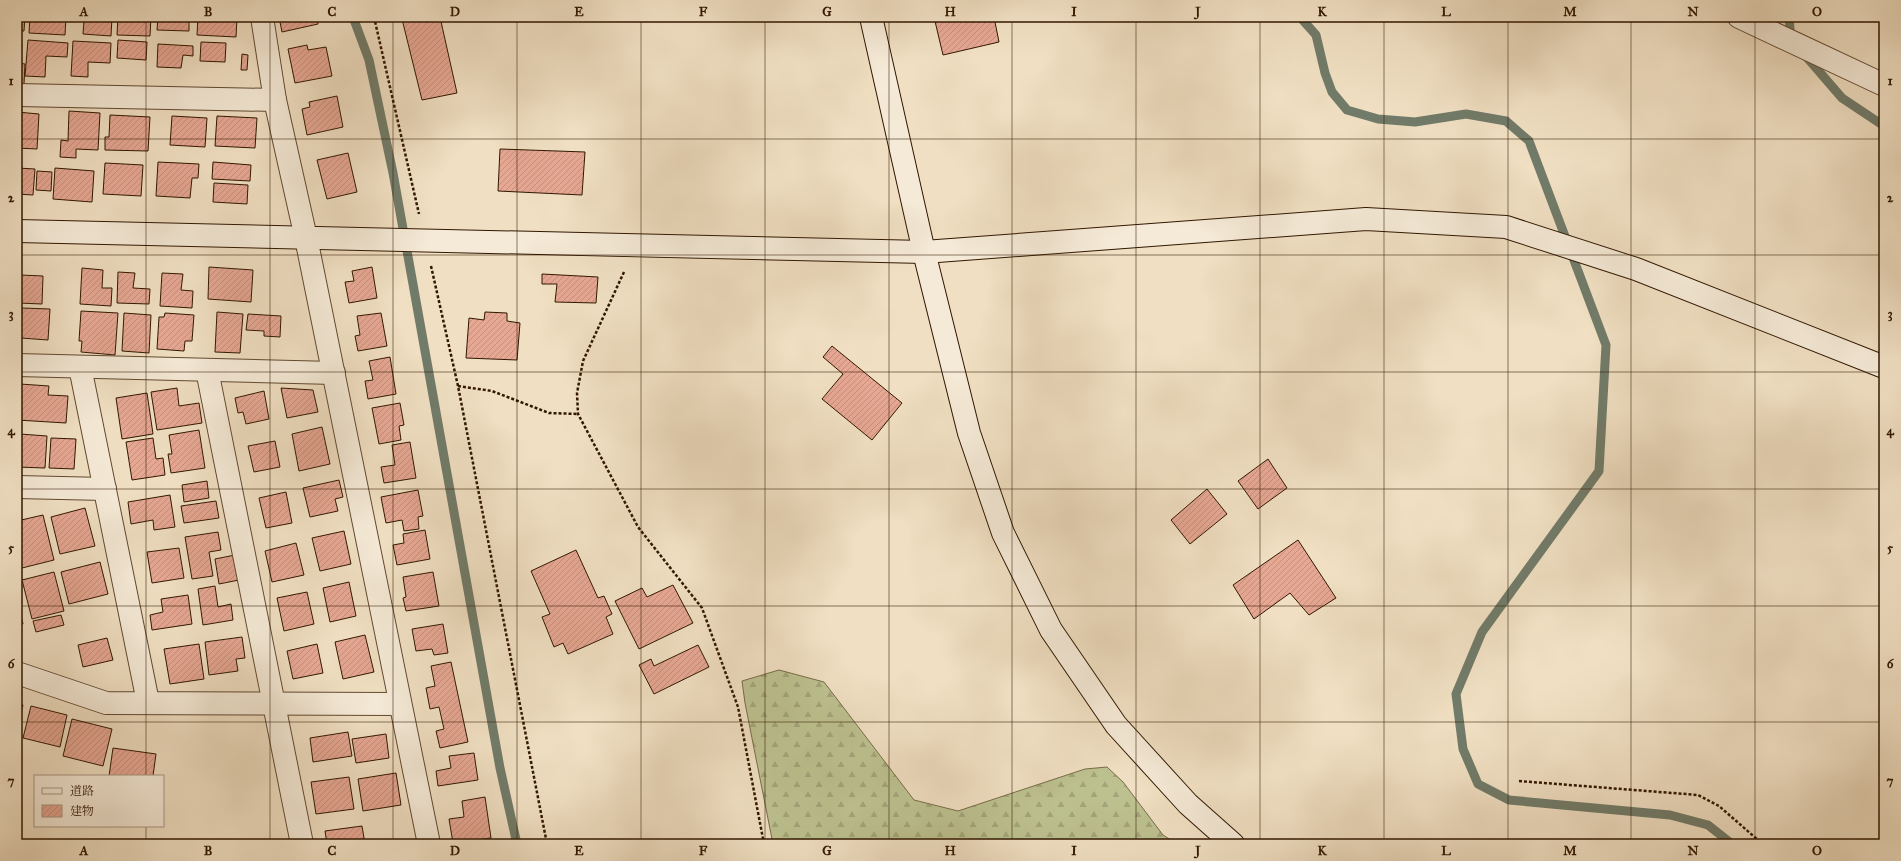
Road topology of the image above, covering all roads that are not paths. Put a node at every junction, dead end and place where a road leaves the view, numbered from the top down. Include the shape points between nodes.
1 (262, 17) edge
2 (871, 17) edge
3 (1739, 17) edge
4 (1884, 85) edge
5 (17, 95) edge
6 (275, 100) junction
7 (17, 231) edge
8 (306, 238) junction
9 (924, 252) junction
10 (17, 365) edge
11 (80, 367) junction
12 (1884, 367) edge
13 (207, 370) junction
14 (334, 373) junction
15 (17, 487) edge
16 (105, 489) junction
17 (17, 673) edge
18 (148, 702) junction
19 (274, 704) junction
20 (400, 704) junction
21 (302, 844) edge
22 (429, 844) edge
23 (1233, 844) edge

1 - 6 street
2 - 9 street
3 - 4 street
5 - 6 street
6 - 8 street
7 - 8 street
8 - 9 street
8 - 14 street
9 - 12 street via 1366,219 1506,227 1636,269
9 - 23 street via 969,433 1002,533 1051,630 1116,725 1188,804
10 - 11 street
11 - 13 street
11 - 16 street
13 - 14 street
13 - 19 street
14 - 20 street
15 - 16 street
16 - 18 street
17 - 18 street via 106,703
18 - 19 street
19 - 20 street
19 - 21 street
20 - 22 street

